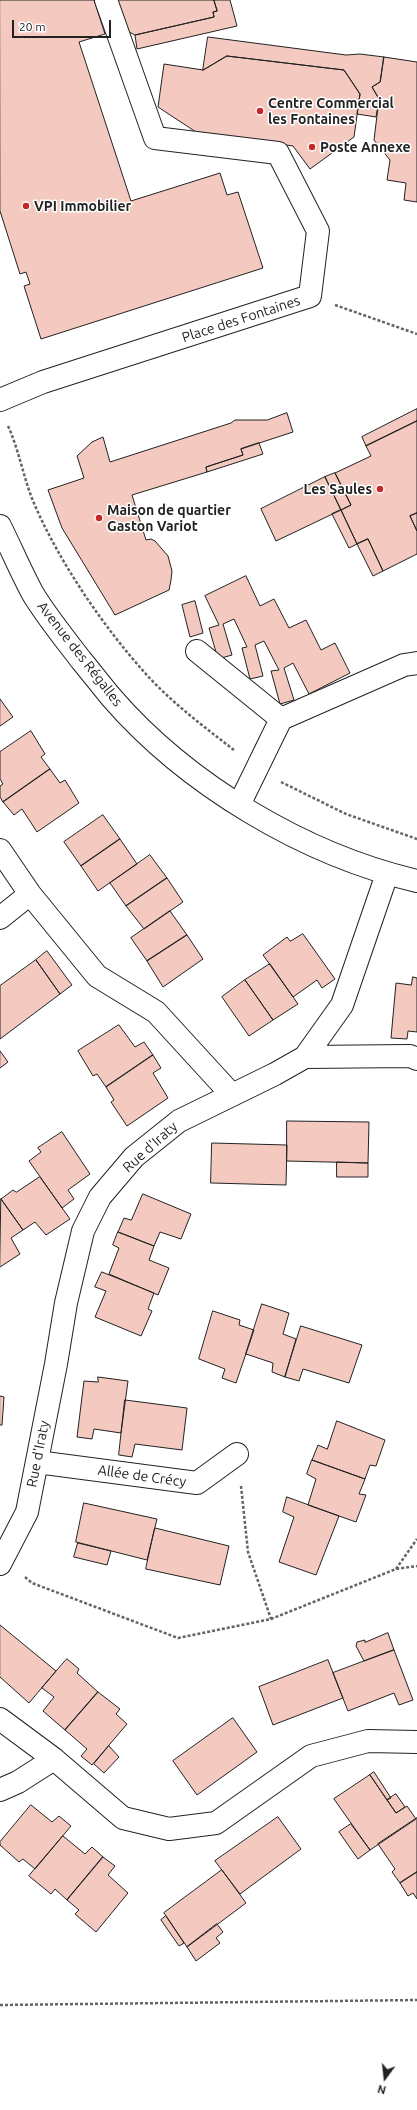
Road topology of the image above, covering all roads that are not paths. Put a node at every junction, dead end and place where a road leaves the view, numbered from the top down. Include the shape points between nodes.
1 (106, 0) edge
2 (0, 400) edge
3 (0, 526) edge
4 (197, 650) dead end
5 (417, 663) edge
6 (281, 719) junction
7 (239, 805) junction
8 (0, 850) edge
9 (387, 874) junction
10 (417, 881) edge
11 (30, 894) junction
12 (0, 918) edge
13 (304, 1057) junction
14 (417, 1059) edge
15 (232, 1095) junction
16 (237, 1454) road end
17 (37, 1462) junction
18 (2, 1563) edge
19 (0, 1719) edge
20 (417, 1742) edge
21 (54, 1759) junction
22 (0, 1790) edge

1 - 2 street, Place des Fontaines via 155,138 278,153 318,231 310,296 43,382
3 - 7 street, Avenue des Régalles via 33,594 112,698 154,740 192,772
4 - 6 street
5 - 6 street via 404,665
6 - 7 street
7 - 9 street, Avenue des Régalles via 304,841
8 - 11 street
9 - 10 street, Avenue des Régalles
9 - 13 street, Rue d'Iraty via 342,1005
11 - 12 street
11 - 15 street via 97,976 156,1012
13 - 14 street via 410,1056
13 - 15 street, Rue d'Iraty
15 - 17 street, Rue d'Iraty via 179,1121 134,1157 100,1197 83,1231 66,1303
16 - 17 street, Allée de Crécy via 197,1484
17 - 18 street, Rue d'Iraty via 27,1512
19 - 21 street
20 - 21 street via 368,1741 311,1756 216,1823 169,1829 123,1818
21 - 22 street via 18,1782

